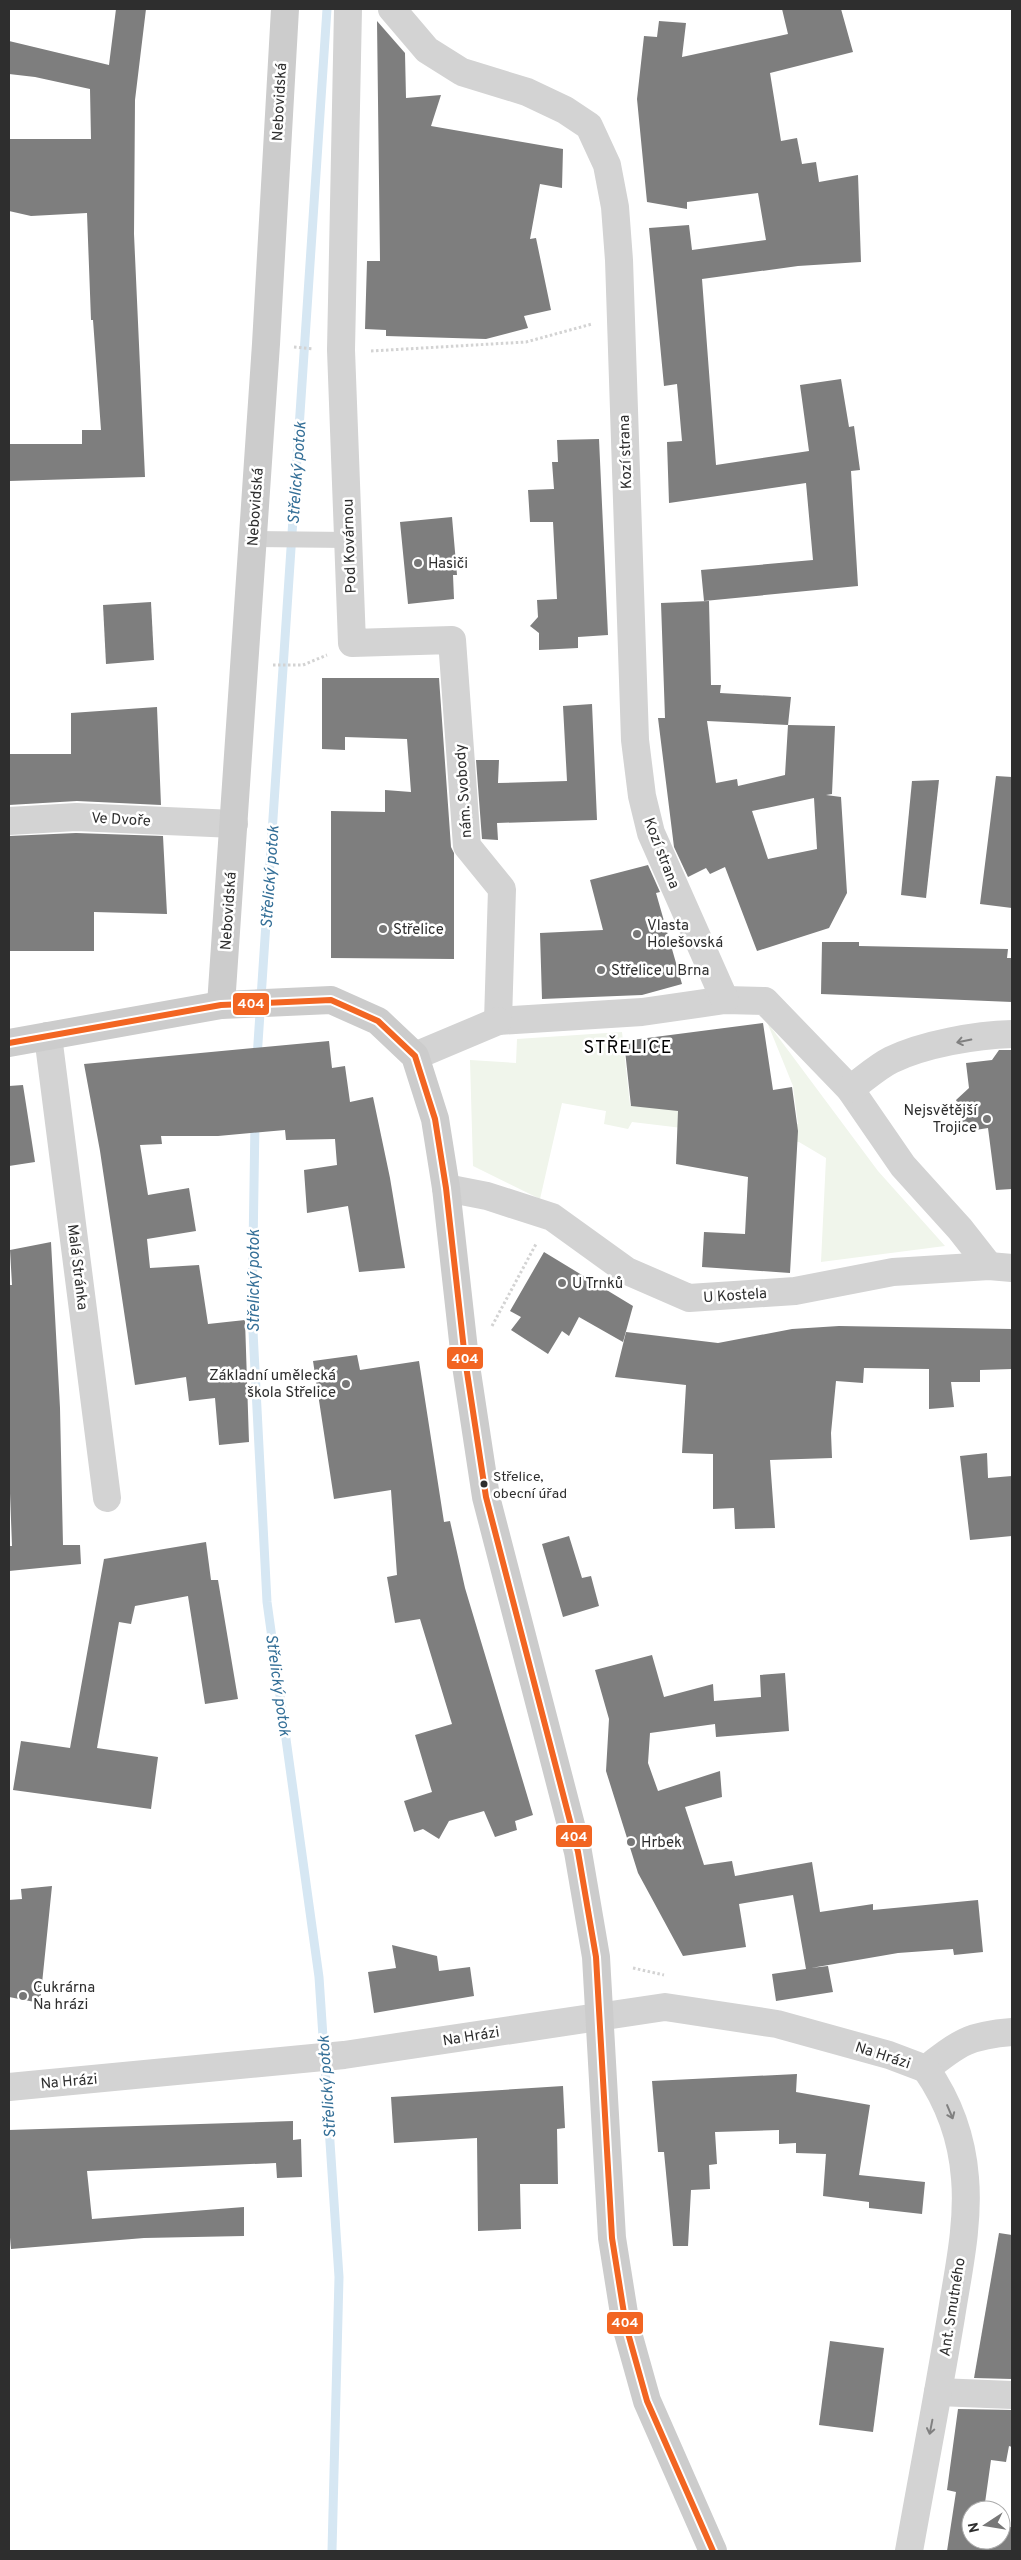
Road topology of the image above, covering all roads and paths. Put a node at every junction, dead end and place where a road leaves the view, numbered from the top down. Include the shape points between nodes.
1 (285, 9) edge
2 (348, 9) edge
3 (392, 9) edge
4 (621, 316) junction
5 (341, 350) junction
6 (253, 539) junction
7 (336, 540) junction
8 (452, 640) joint
9 (9, 821) edge
10 (234, 824) junction
11 (725, 1000) junction
12 (234, 1004) junction
13 (498, 1021) junction
14 (1012, 1034) edge
15 (48, 1036) junction
16 (9, 1043) edge
17 (415, 1056) junction
18 (850, 1089) junction
19 (446, 1188) junction
20 (540, 1236) dead end
21 (1001, 1267) edge
22 (489, 1331) dead end
23 (107, 1498) dead end
24 (601, 2015) junction
25 (1012, 2032) edge
26 (926, 2069) junction
27 (9, 2087) edge
28 (938, 2392) junction
29 (1012, 2395) edge
30 (712, 2551) edge
31 (909, 2551) edge

1 - 6 street, Nebovidská
2 - 5 street
3 - 4 street, Kozí strana via 427,50 462,72 527,92 589,126 607,166 615,207
4 - 5 path via 526,342 387,351
4 - 11 street, Kozí strana via 635,740 642,796 651,833
5 - 7 street, Pod Kovárnou
6 - 7 lane
6 - 10 street, Nebovidská
7 - 8 street, Pod Kovárnou via 352,643
8 - 13 street, nám. Svobody via 467,846 502,889
9 - 10 street, Ve Dvoře via 76,817
10 - 12 street, Nebovidská
11 - 13 street, U Kostela via 642,1012
11 - 18 street, U Kostela via 765,1001
12 - 15 street
12 - 17 street via 331,1000 378,1020
13 - 17 street
14 -> 18 street via 932,1047 891,1060
15 - 16 street
15 - 23 street, Malá Stránka
17 - 19 street via 436,1119
18 - 21 street, U Kostela via 903,1166
19 - 21 street, U Kostela via 486,1196 552,1218 627,1271 689,1298 796,1291 893,1272
19 - 24 street via 465,1359 486,1497 578,1852 596,1957
20 - 22 path
24 - 26 street, Na Hrázi via 665,2007 777,2024 889,2055
24 - 27 street, Na Hrázi via 344,2056
24 - 30 street via 612,2238 626,2326 647,2401
25 - 26 street via 971,2038 953,2047
26 -> 28 street, Ant. Smutného via 952,2116 966,2179 961,2254
28 - 29 street
28 -> 31 street, Ant. Smutného

